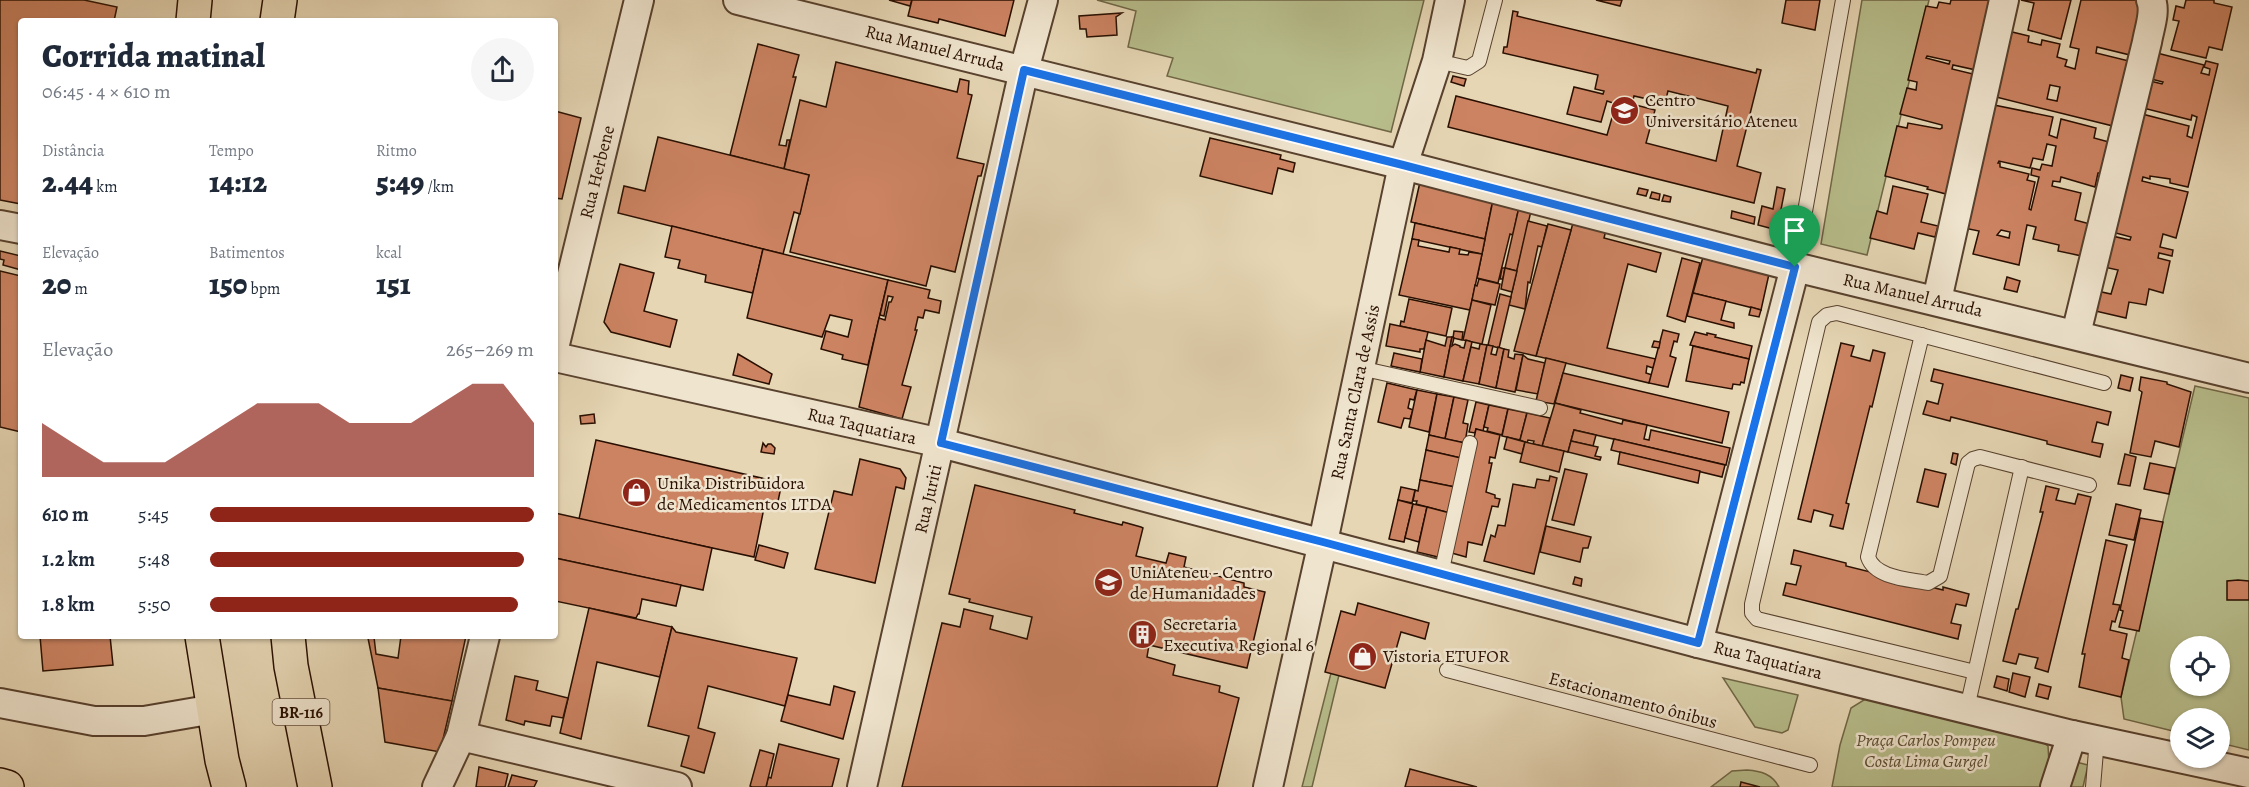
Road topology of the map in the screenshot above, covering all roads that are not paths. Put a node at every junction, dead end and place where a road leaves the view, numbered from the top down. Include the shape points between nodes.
1 (195, 0) edge
2 (280, 0) edge
3 (639, 0) edge
4 (738, 0) edge
5 (1042, 0) edge
6 (1450, 0) edge
7 (1495, 0) edge
8 (1844, 0) edge
9 (2004, 0) edge
10 (2151, 0) edge
11 (193, 18) edge
12 (277, 18) edge
13 (1437, 61) junction
14 (1024, 70) junction
15 (1403, 165) junction
16 (0, 225) edge
17 (18, 228) edge
18 (1795, 267) junction
19 (1936, 300) junction
20 (558, 332) edge
21 (2076, 334) junction
22 (1922, 335) junction
23 (558, 358) edge
24 (1360, 368) junction
25 (2249, 378) edge
26 (2104, 383) dead end
27 (1540, 408) dead end
28 (941, 443) junction
29 (1470, 443) dead end
30 (2022, 467) junction
31 (2089, 485) dead end
32 (1323, 542) junction
33 (1441, 574) junction
34 (202, 639) edge
35 (288, 639) edge
36 (484, 639) edge
37 (1698, 643) junction
38 (1447, 670) dead end
39 (1975, 672) junction
40 (0, 703) edge
41 (1967, 708) junction
42 (214, 709) junction
43 (461, 736) junction
44 (2084, 737) junction
45 (1810, 765) dead end
46 (2249, 773) edge
47 (0, 785) edge
48 (7, 787) edge
49 (228, 787) edge
50 (315, 787) edge
51 (437, 787) edge
52 (677, 787) edge
53 (862, 787) edge
54 (1268, 787) edge
55 (2055, 787) edge
56 (2093, 787) edge

1 - 11 main road
2 - 12 main road
3 - 20 street, Rua Herbene
4 - 14 street, Rua Manuel Arruda
5 - 14 street, Rua Juriti
6 - 13 street, Rua Santa Clara de Assis
7 - 13 lane via 1479,62 1468,68
8 - 18 lane
9 - 19 street
10 - 21 street via 2147,42
13 - 15 street, Rua Santa Clara de Assis
14 - 15 street, Rua Manuel Arruda
14 - 28 street, Rua Juriti
15 - 18 street, Rua Manuel Arruda
15 - 24 street, Rua Santa Clara de Assis
16 - 17 street
18 - 19 street, Rua Manuel Arruda
18 - 37 street
19 - 21 street, Rua Manuel Arruda
21 - 25 street, Rua Manuel Arruda
22 - 26 lane
22 - 30 lane via 1868,557 1871,566 1879,572 1928,583 1936,580 1968,464 1980,457
22 - 39 lane via 1837,313 1819,322 1752,613 1757,619
23 - 28 street, Rua Taquatiara
24 - 27 lane
24 - 32 street, Rua Santa Clara de Assis
28 - 32 street, Rua Taquatiara
28 - 53 street, Rua Juriti
29 - 33 lane
30 - 31 lane
30 - 39 lane
32 - 33 street, Rua Taquatiara
32 - 54 street, Rua Santa Clara de Assis
33 - 37 street, Rua Taquatiara
34 - 42 main road
35 - 50 main road, BR-116
36 - 43 street
37 - 41 street, Rua Taquatiara
38 - 45 lane, Estacionamento ônibus
39 - 41 lane
40 - 42 street via 94,722 144,722
41 - 44 street, Rua Taquatiara
42 - 49 main road
43 - 51 street
43 - 52 street
44 - 46 street, Rua Taquatiara
44 - 55 street
44 - 56 lane
47 - 48 main road

